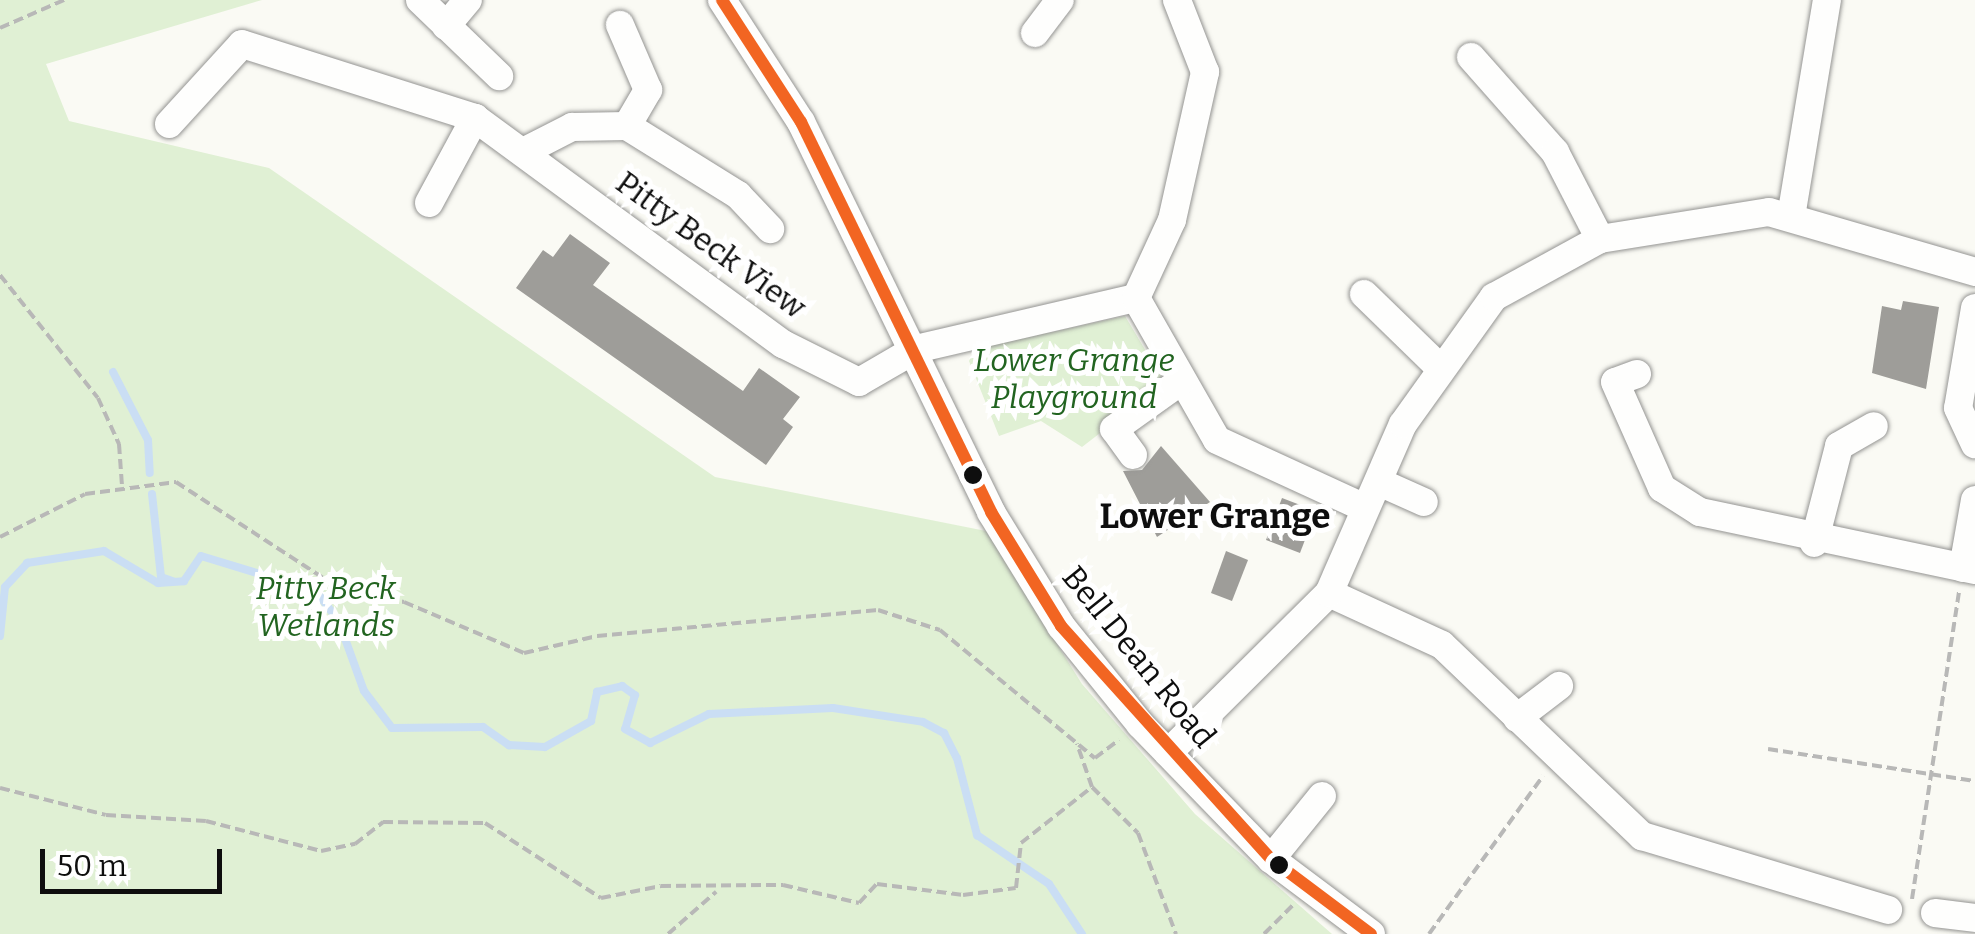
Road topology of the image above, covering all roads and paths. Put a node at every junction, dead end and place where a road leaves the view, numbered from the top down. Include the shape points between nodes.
1 (64, 0) edge
2 (420, 0) edge
3 (468, 0) edge
4 (722, 0) edge
5 (1060, 0) edge
6 (1827, 0) edge
7 (1183, 2) edge
8 (620, 25) dead end
9 (446, 26) junction
10 (0, 28) edge
11 (1035, 32) dead end
12 (1471, 57) dead end
13 (499, 76) dead end
14 (475, 118) junction
15 (170, 124) dead end
16 (628, 126) junction
17 (525, 151) junction
18 (429, 203) dead end
19 (1791, 216) junction
20 (770, 229) dead end
21 (1600, 239) junction
22 (1975, 272) edge
23 (0, 275) edge
24 (1364, 294) dead end
25 (1136, 298) junction
26 (1975, 308) edge
27 (916, 349) junction
28 (1440, 370) junction
29 (1637, 374) dead end
30 (1181, 382) junction
31 (1874, 426) dead end
32 (1975, 444) edge
33 (1133, 455) dead end
34 (1379, 482) junction
35 (122, 486) junction
36 (1975, 500) edge
37 (1424, 502) dead end
38 (1362, 507) junction
39 (0, 538) edge
40 (1814, 543) junction
41 (1969, 569) edge
42 (1329, 593) junction
43 (1559, 686) dead end
44 (1517, 718) junction
45 (1140, 724) junction
46 (1077, 744) junction
47 (1768, 750) dead end
48 (1168, 754) junction
49 (1557, 761) junction
50 (1926, 774) junction
51 (1975, 781) edge
52 (1092, 787) junction
53 (0, 788) edge
54 (1322, 796) dead end
55 (1271, 858) junction
56 (716, 892) junction
57 (1296, 902) dead end
58 (1911, 912) junction
59 (1975, 918) edge
60 (668, 934) edge
61 (1176, 934) edge
62 (1264, 934) edge
63 (1371, 934) edge
64 (1429, 934) edge

1 - 10 path
2 - 9 street
3 - 9 street
4 - 27 street, Bell Dean Road via 801,122
5 - 11 street
6 - 19 street
7 - 25 street via 1204,72 1195,136 1172,220
8 - 16 street via 648,90
9 - 13 street
12 - 21 street via 1555,152
14 - 15 street, Pitty Beck View via 242,44
14 - 17 street, Pitty Beck View
14 - 18 street
16 - 17 street via 572,127
16 - 20 street via 738,195
17 - 27 street, Pitty Beck View via 783,344 859,382
19 - 21 street via 1769,212
19 - 22 street
21 - 28 street via 1494,296
23 - 35 path via 98,398 119,444
24 - 28 street
25 - 27 street
25 - 30 street
26 - 32 street via 1958,408
27 - 45 street, Bell Dean Road via 991,512 1061,626
28 - 34 street
29 - 40 street via 1615,382 1662,488 1700,512
30 - 33 street via 1114,428
30 - 38 street via 1218,440
31 - 40 street via 1839,446
34 - 37 street
34 - 38 street
35 - 39 path via 85,494
35 - 46 path via 176,482 344,591 404,602 524,654 597,636 815,614 914,616
36 - 41 street
38 - 42 street
40 - 41 street
41 - 50 path
42 - 44 street via 1442,645
42 - 48 street
43 - 44 street
44 - 49 street
45 - 46 path via 1095,758
45 - 48 street, Bell Dean Road
46 - 52 path
47 - 50 path
48 - 55 street, Bell Dean Road
49 - 58 street via 1642,836
49 - 64 path
50 - 51 path
50 - 58 path
52 - 56 path via 1021,843 1016,888 963,894 877,884 858,903 832,904 783,885
52 - 61 path via 1138,833
53 - 56 path via 106,816 206,820 320,851 356,844 383,822 485,823 601,898 661,886
54 - 55 street
55 - 63 street, Bell Dean Road
56 - 60 path
57 - 62 path
58 - 59 street

